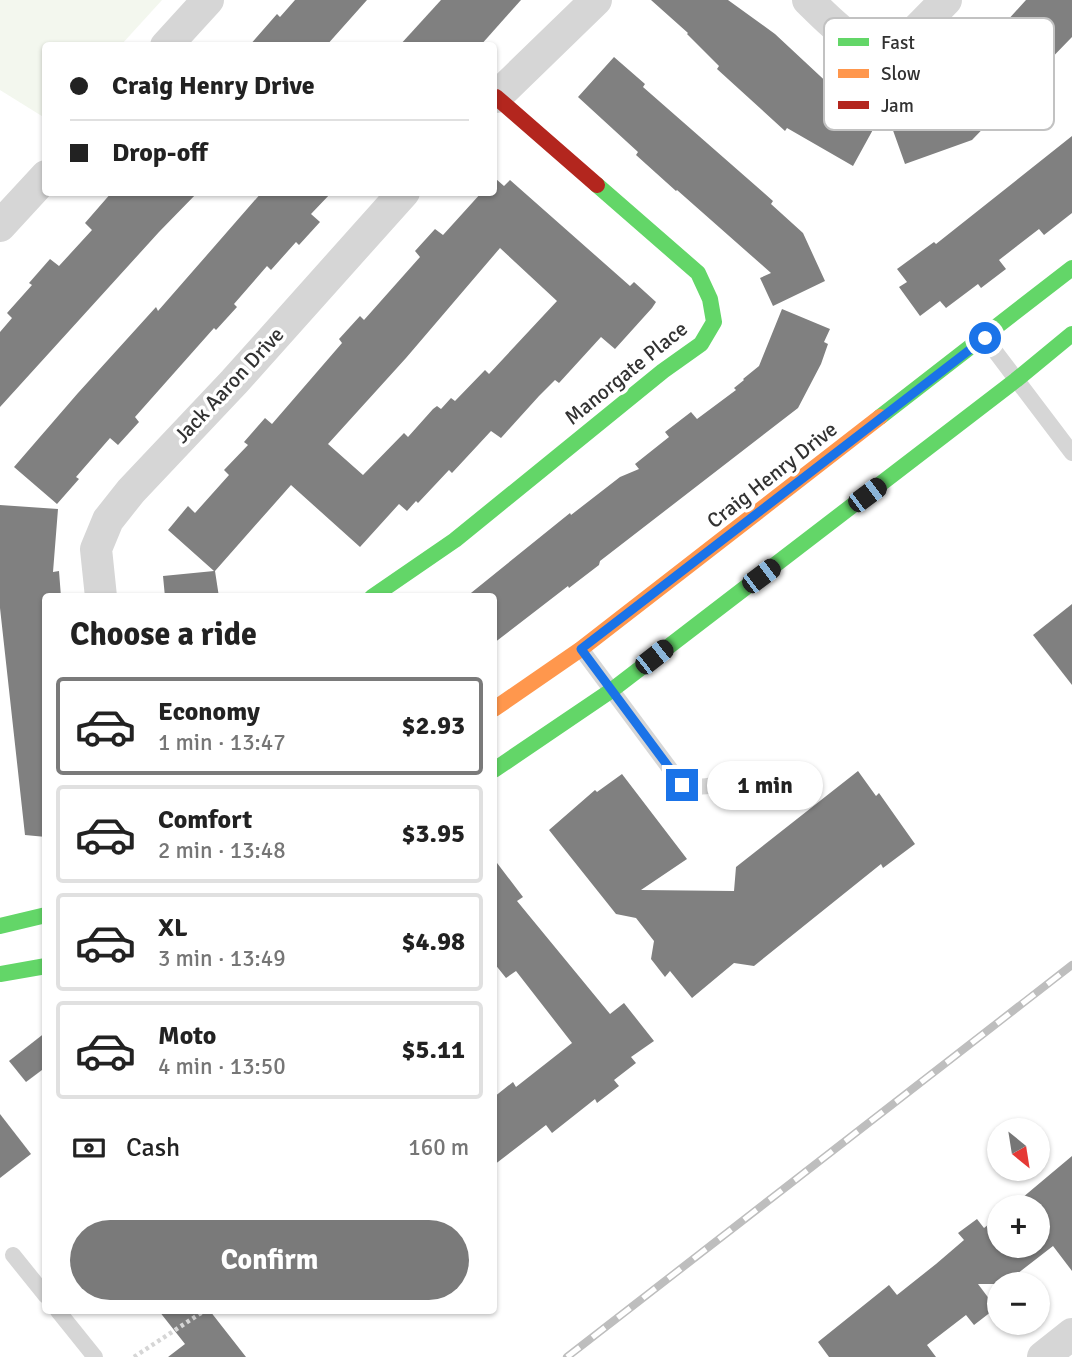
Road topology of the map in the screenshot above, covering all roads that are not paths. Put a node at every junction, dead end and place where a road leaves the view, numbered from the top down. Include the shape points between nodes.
1 (208, 0) edge
2 (808, 0) edge
3 (946, 0) edge
4 (588, 3) edge
5 (828, 18) edge
6 (928, 18) edge
7 (170, 42) edge
8 (497, 96) edge
9 (497, 100) edge
10 (42, 180) edge
11 (400, 196) edge
12 (0, 226) edge
13 (1072, 268) edge
14 (1072, 334) edge
15 (985, 338) junction
16 (1016, 380) junction
17 (1072, 453) edge
18 (101, 593) edge
19 (378, 593) edge
20 (581, 649) junction
21 (612, 690) junction
22 (497, 707) edge
23 (497, 768) edge
24 (742, 774) dead end
25 (42, 916) edge
26 (0, 926) edge
27 (42, 967) edge
28 (0, 974) edge
29 (13, 1255) dead end
30 (42, 1291) edge
31 (60, 1314) edge
32 (1072, 1334) edge
33 (95, 1357) edge
34 (1042, 1357) edge

1 - 7 street
2 - 5 street
3 - 6 street
4 - 8 street
9 - 19 street, Manorgate Place via 698,272 714,322 701,344 455,540
10 - 12 street
11 - 18 street, Jack Aaron Drive via 108,520 96,549
13 - 15 street, Craig Henry Drive
14 - 16 street
15 - 16 lane
15 - 20 street, Craig Henry Drive
16 - 17 lane
16 - 21 street
20 - 21 lane
20 - 22 street, Craig Henry Drive
21 - 23 street
21 - 24 lane via 682,785 718,786
25 - 26 street
27 - 28 street
29 - 30 lane
31 - 33 lane
32 - 34 street

